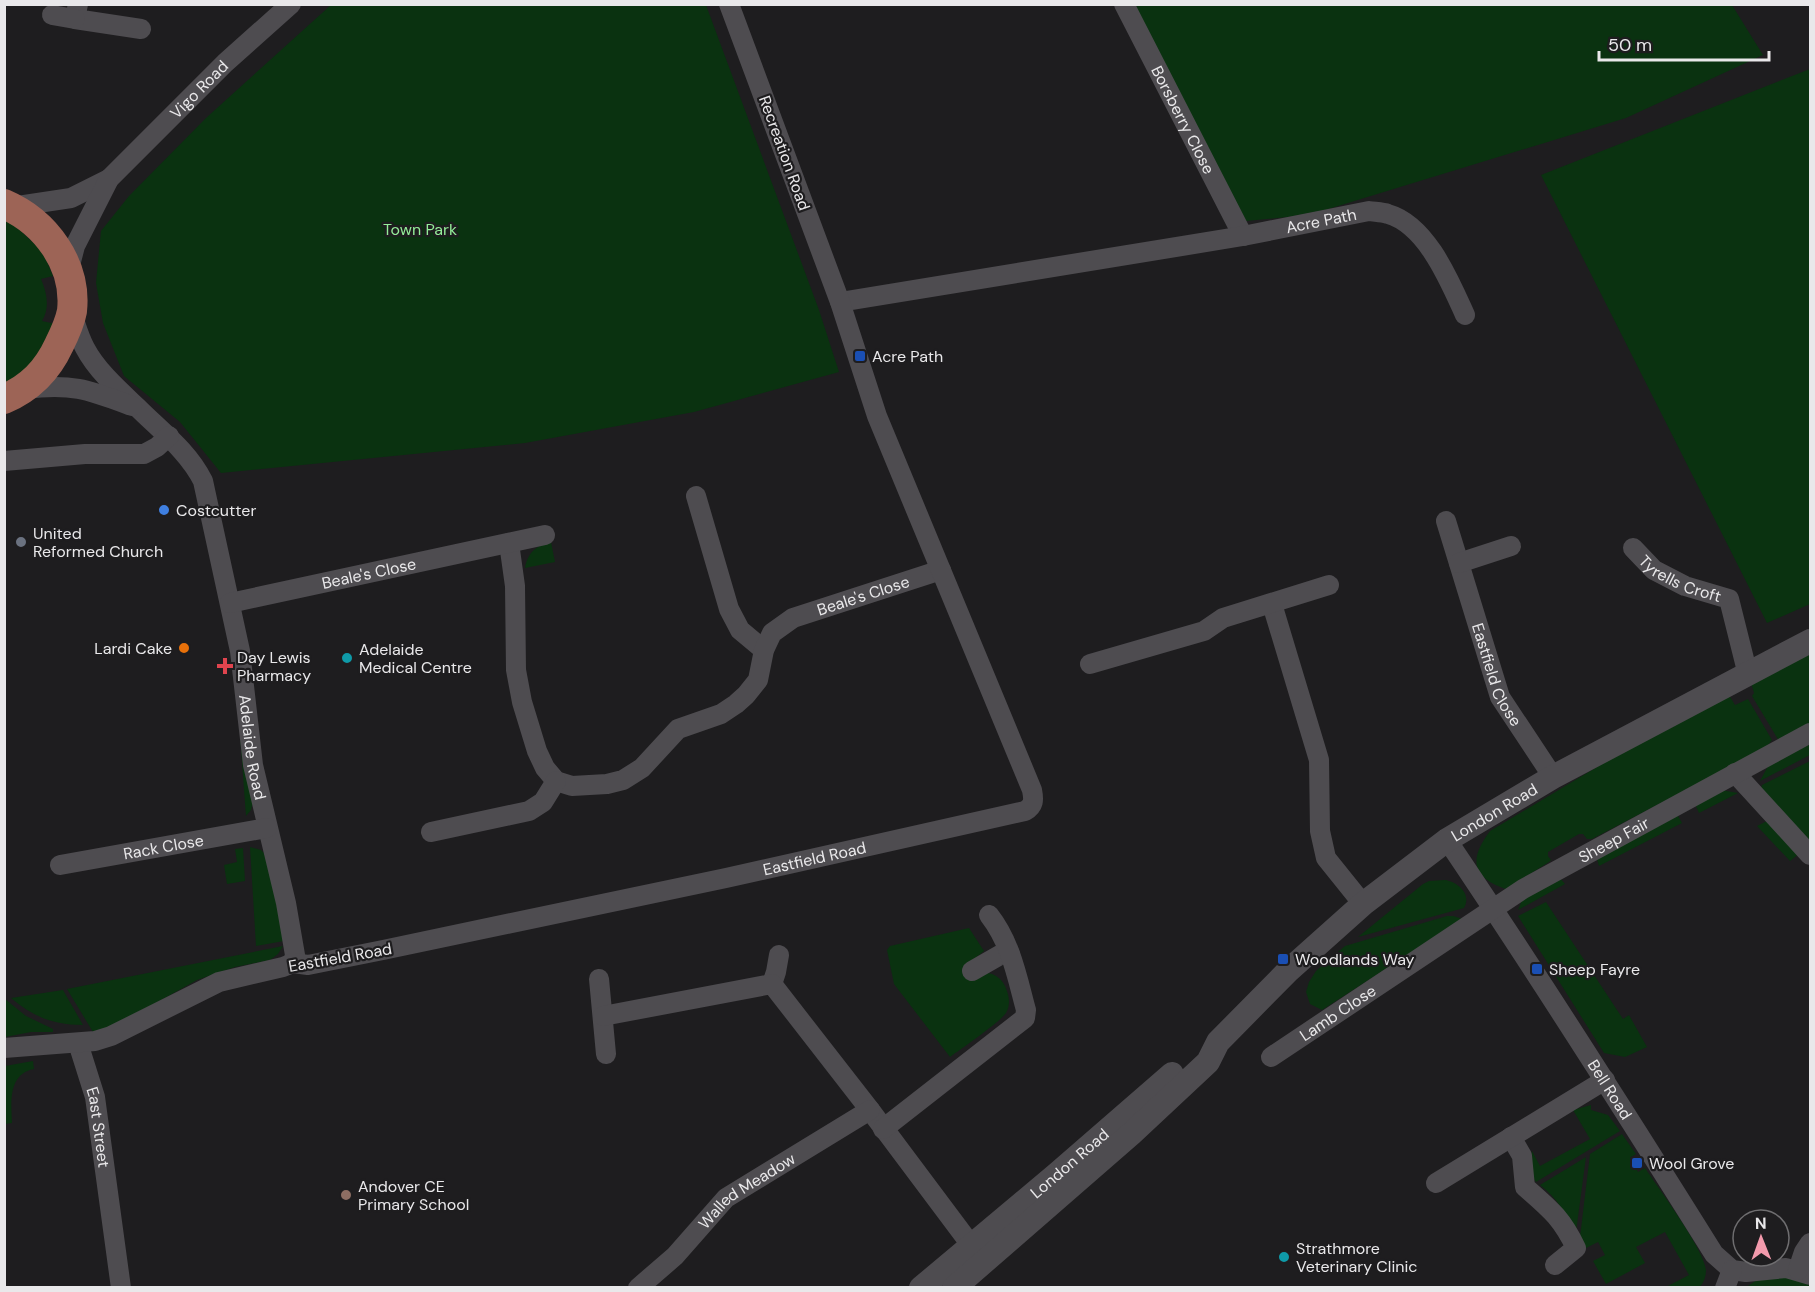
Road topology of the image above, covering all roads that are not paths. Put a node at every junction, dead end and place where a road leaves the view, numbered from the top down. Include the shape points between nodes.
1 (291, 4) edge
2 (729, 4) edge
3 (1124, 4) edge
4 (77, 12) edge
5 (52, 15) dead end
6 (141, 29) dead end
7 (109, 179) junction
8 (8, 206) edge
9 (1243, 236) junction
10 (68, 273) junction
11 (840, 302) junction
12 (72, 314) junction
13 (1465, 315) dead end
14 (15, 394) edge
15 (137, 408) junction
16 (169, 436) junction
17 (4, 461) edge
18 (696, 496) dead end
19 (1446, 521) dead end
20 (545, 535) dead end
21 (509, 543) junction
22 (1511, 546) dead end
23 (1633, 548) dead end
24 (1459, 563) junction
25 (941, 570) junction
26 (1329, 585) dead end
27 (230, 603) junction
28 (1272, 604) junction
29 (1810, 641) edge
30 (764, 650) junction
31 (1089, 664) dead end
32 (1748, 675) junction
33 (1810, 733) edge
34 (1735, 773) junction
35 (1553, 777) junction
36 (556, 781) junction
37 (267, 828) junction
38 (431, 832) dead end
39 (1447, 840) junction
40 (1810, 855) edge
41 (60, 865) dead end
42 (1363, 904) junction
43 (1494, 909) junction
44 (989, 915) dead end
45 (1010, 954) junction
46 (779, 955) dead end
47 (293, 963) junction
48 (972, 971) dead end
49 (599, 979) dead end
50 (772, 984) junction
51 (603, 1016) junction
52 (78, 1043) junction
53 (4, 1048) edge
54 (606, 1054) dead end
55 (1271, 1057) dead end
56 (1605, 1080) junction
57 (870, 1110) junction
58 (883, 1129) junction
59 (1511, 1137) junction
60 (1436, 1183) dead end
61 (1810, 1243) edge
62 (978, 1254) junction
63 (1555, 1265) dead end
64 (1804, 1272) edge
65 (1728, 1279) edge
66 (121, 1287) edge
67 (638, 1287) edge
68 (921, 1287) edge
69 (954, 1287) edge

1 - 7 street, Vigo Road via 225,63
2 - 11 street, Recreation Road
3 - 9 street, Borsberry Close
4 - 5 street
4 - 6 street
7 - 8 street, Vigo Road via 71,198
7 - 10 street, Vigo Road via 75,246
8 - 10 main road via 45,233 62,256
9 - 11 street, Acre Path
9 - 13 street, Acre Path via 1369,212 1389,214 1406,224 1436,255
10 - 12 main road
11 - 25 street, Eastfield Road via 877,416
12 - 14 main road via 55,354 35,381
12 - 15 street, Adelaide Road via 86,350
14 - 15 street, Adelaide Road via 49,386 75,387
15 - 16 street, Adelaide Road
16 - 17 street via 144,454
16 - 27 street, Adelaide Road via 203,481
18 - 30 street via 729,609 740,630
19 - 24 street, Eastfield Close
20 - 21 street, Beale's Close
21 - 27 street, Beale's Close
21 - 36 street via 515,586 516,670 522,702 537,751
22 - 24 street
23 - 32 street, Tyrells Croft via 1654,570 1729,599
24 - 35 street, Eastfield Close via 1500,697
25 - 30 street, Beale's Close via 793,618 772,633
25 - 47 street, Eastfield Road via 1032,790 1033,803 1025,812 383,951 308,965
26 - 28 street
27 - 37 street, Adelaide Road via 243,671 250,744
28 - 31 street via 1223,618 1204,631
28 - 42 street via 1319,760 1320,831 1326,858
29 - 32 street, London Road
30 - 36 street, Beale's Close via 758,680 746,695 721,714 678,729 633,774 607,784 572,786
32 - 35 street, London Road
33 - 34 street, Sheep Fair
34 - 40 street
34 - 43 street, Sheep Fair via 1523,889
35 - 39 street, London Road
36 - 38 street via 543,802 529,812
37 - 41 street, Rack Close
37 - 47 street, Adelaide Road via 286,903
39 - 42 street, London Road
39 - 43 street, Bell Road
42 - 62 street, London Road via 1288,971 1218,1042 1208,1062 1165,1102
43 - 55 street, Lamb Close
43 - 56 street, Bell Road
44 - 45 street
45 - 48 street
45 - 58 street via 1025,1018
46 - 50 street
47 - 52 street, Eastfield Road via 219,982 111,1035
49 - 51 street
50 - 51 street
50 - 57 street
51 - 54 street
52 - 53 street
52 - 66 street, East Street via 95,1097
56 - 59 street
56 - 65 street, Bell Road
57 - 58 street
57 - 67 street, Walled Meadow via 726,1198 675,1256
58 - 62 street
59 - 60 street
59 - 63 street via 1522,1156 1525,1187 1554,1212 1576,1248
61 - 64 street via 1804,1252
62 - 68 street, London Road
62 - 69 street, London Road
64 - 65 street, Bell Road via 1786,1268 1746,1272

